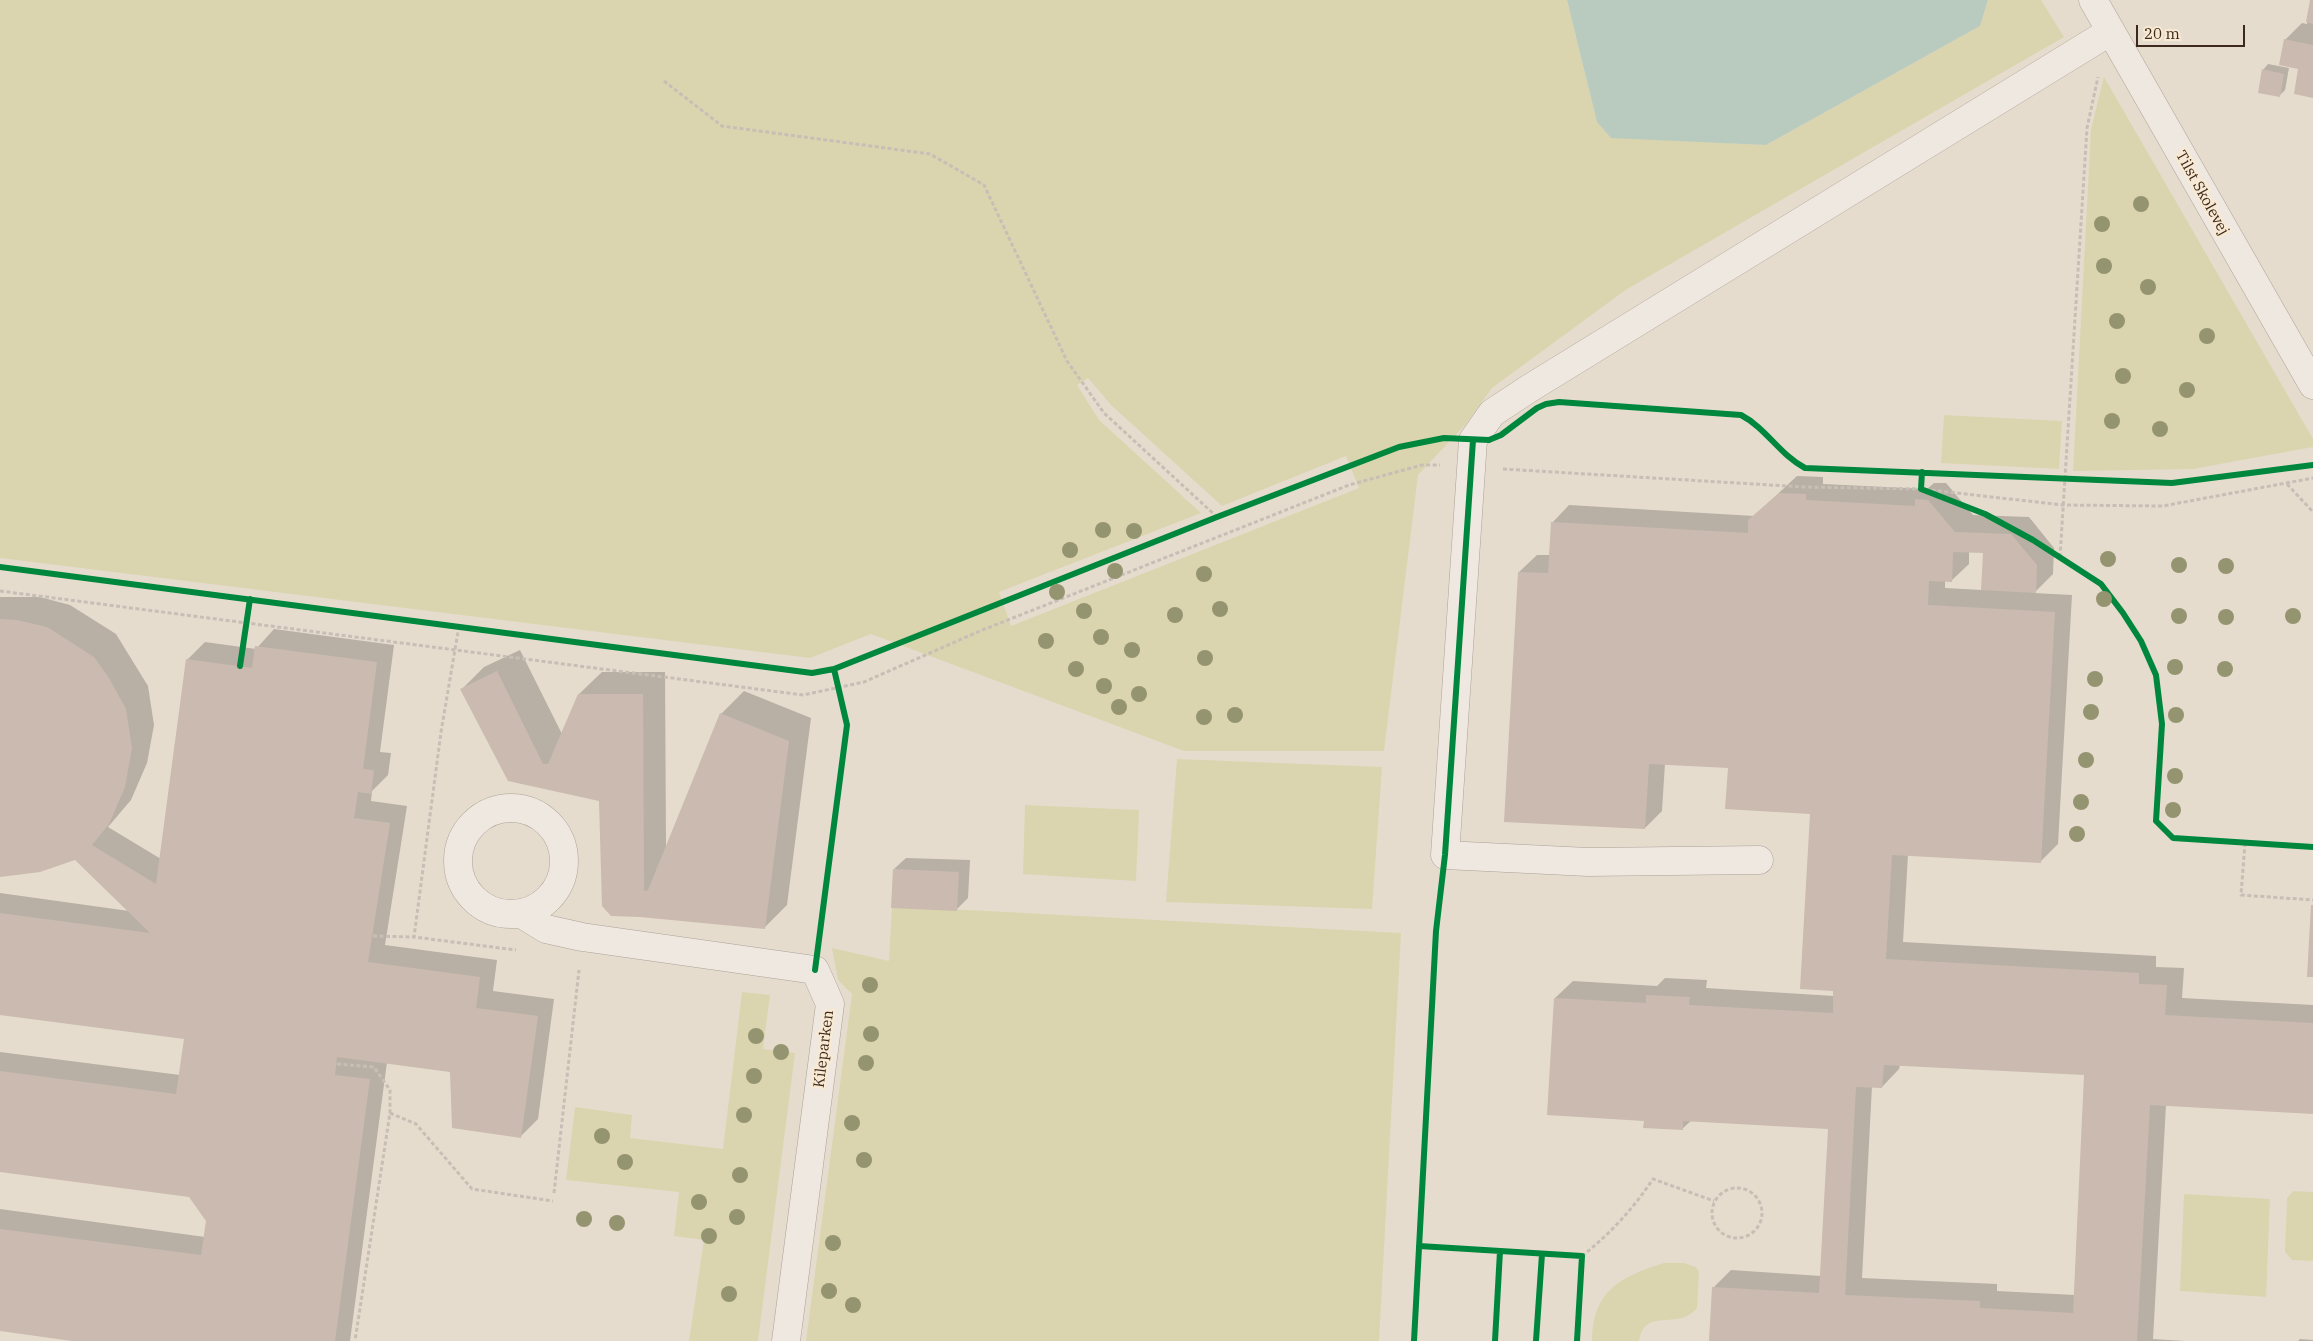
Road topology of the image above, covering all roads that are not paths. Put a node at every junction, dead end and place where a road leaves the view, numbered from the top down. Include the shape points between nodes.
1 (2093, 0) edge
2 (2111, 31) junction
3 (2313, 385) edge
4 (1759, 860) dead end
5 (520, 913) dead end
6 (786, 1341) edge

1 - 2 street, Tilst Skolevej
2 - 3 street, Tilst Skolevej
2 - 4 street via 1530,388 1492,413 1473,440 1445,855 1588,862
5 - 6 street, Kileparken via 546,929 582,937 816,970 830,1004

